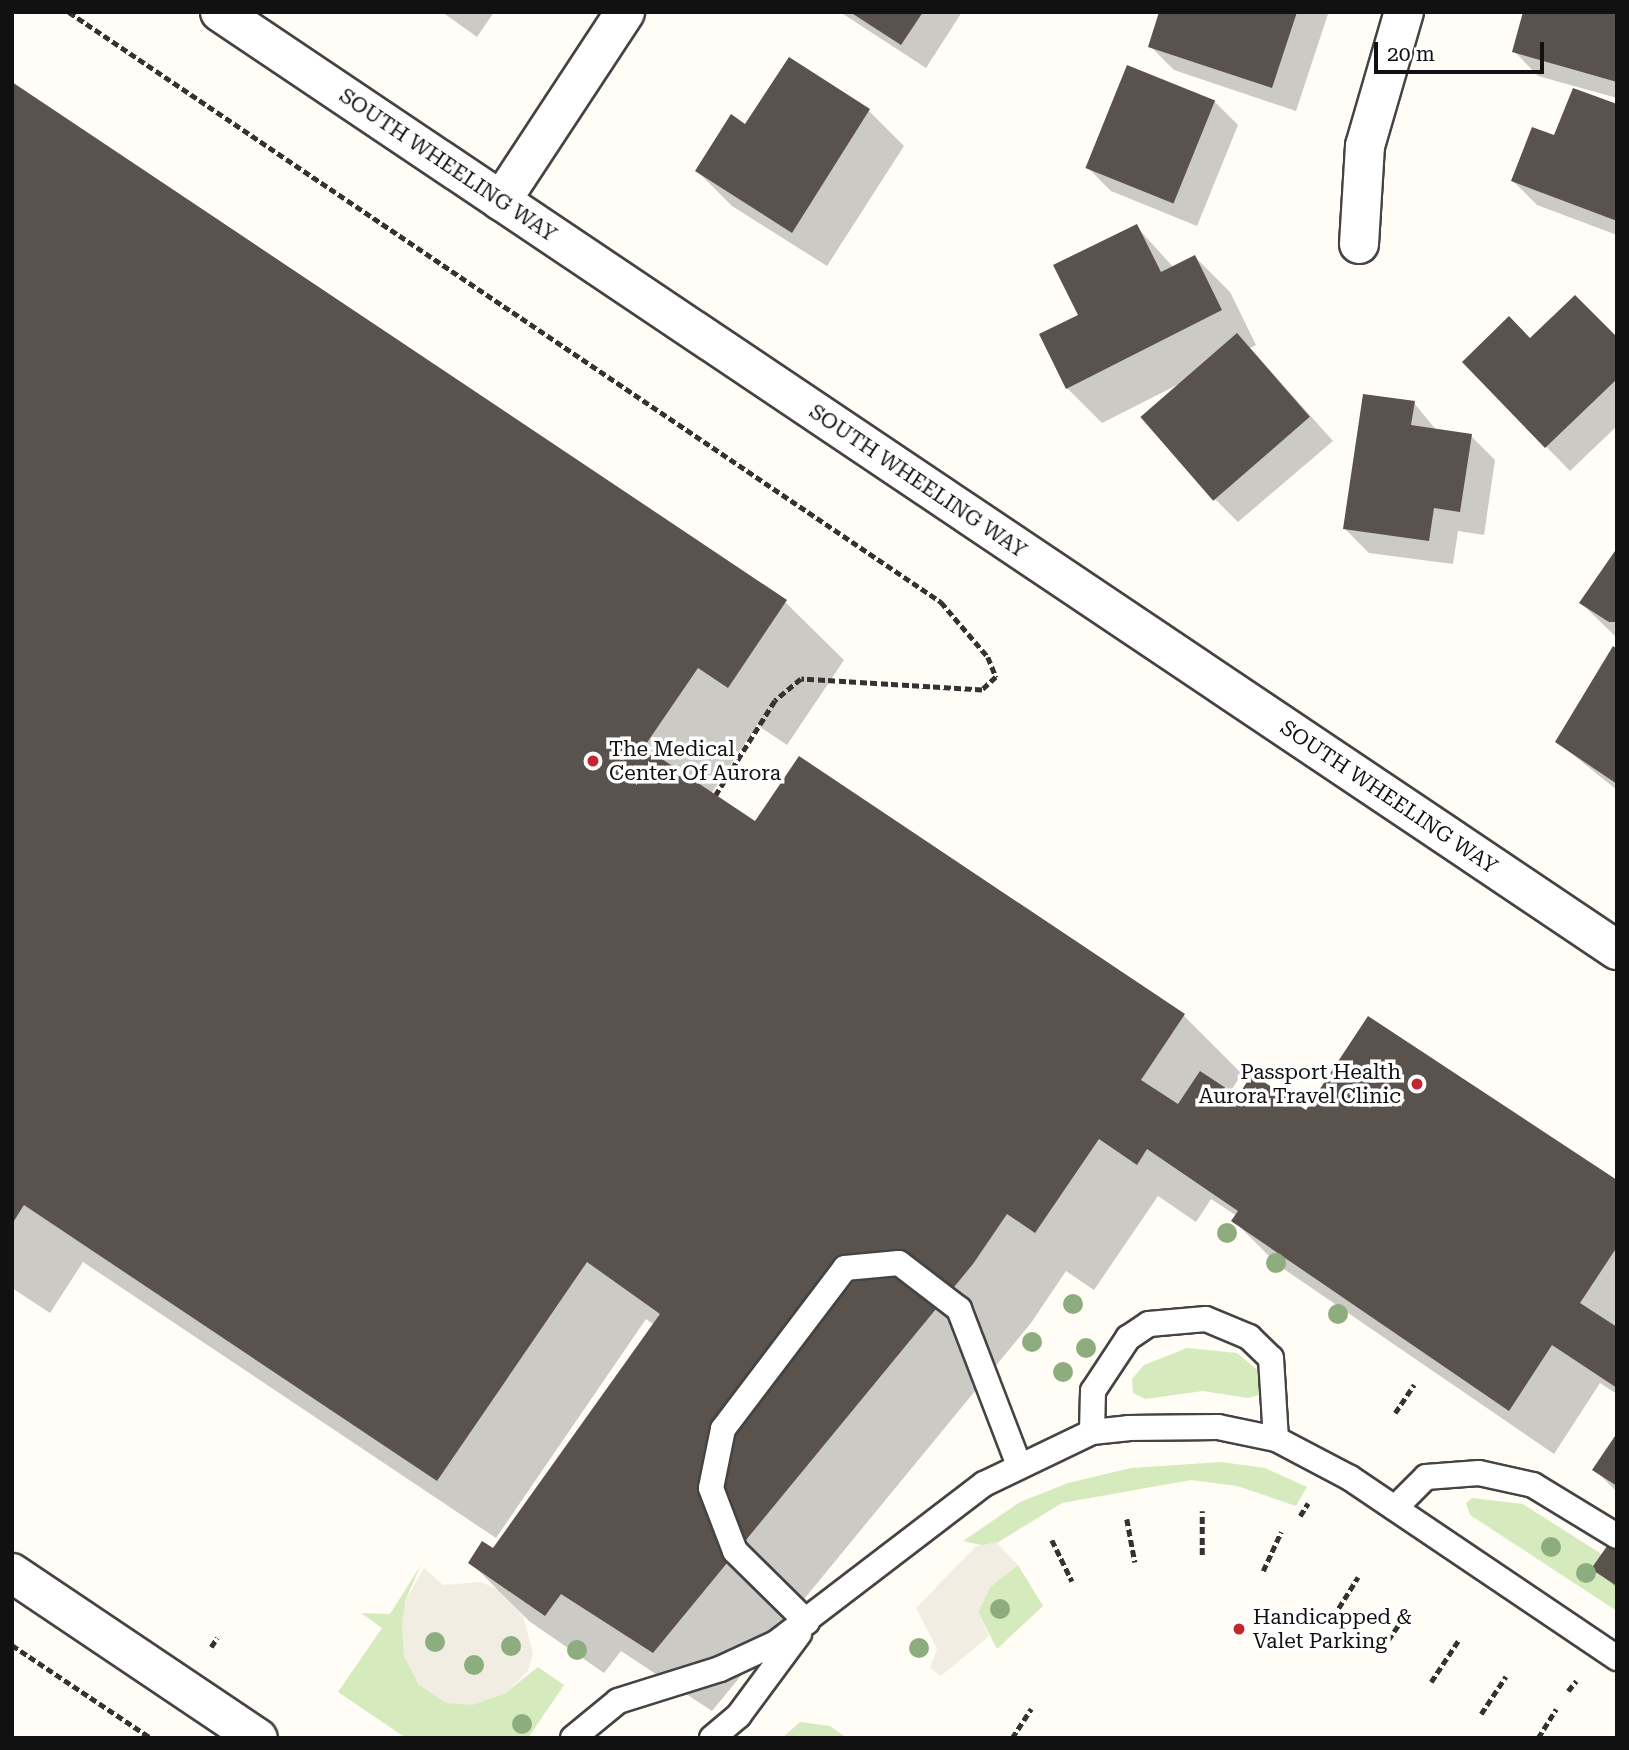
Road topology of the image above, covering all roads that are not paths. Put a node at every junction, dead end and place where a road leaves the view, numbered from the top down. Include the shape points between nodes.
1 (220, 12) edge
2 (625, 12) edge
3 (1404, 12) edge
4 (501, 201) junction
5 (1359, 244) dead end
6 (1617, 950) edge
7 (1091, 1432) junction
8 (1276, 1439) junction
9 (1019, 1465) junction
10 (1395, 1508) junction
11 (1617, 1536) edge
12 (12, 1573) edge
13 (807, 1622) junction
14 (1617, 1658) edge
15 (258, 1738) edge
16 (573, 1738) edge
17 (712, 1738) edge

1 - 4 street, SOUTH WHEELING WAY
2 - 4 street
3 - 5 street via 1364,146
4 - 6 street, SOUTH WHEELING WAY
7 - 8 lane via 1191,1426
7 - 8 lane via 1093,1391 1128,1338 1149,1324 1206,1319 1249,1337 1271,1358
7 - 9 lane
8 - 10 lane
9 - 13 lane via 925,1524
9 - 13 lane via 959,1309 899,1263 845,1268 723,1429 711,1488 734,1551
10 - 11 lane via 1426,1477 1479,1473 1533,1485
10 - 14 lane
12 - 15 street
13 - 16 lane via 720,1669 618,1701
13 - 17 lane via 757,1693

